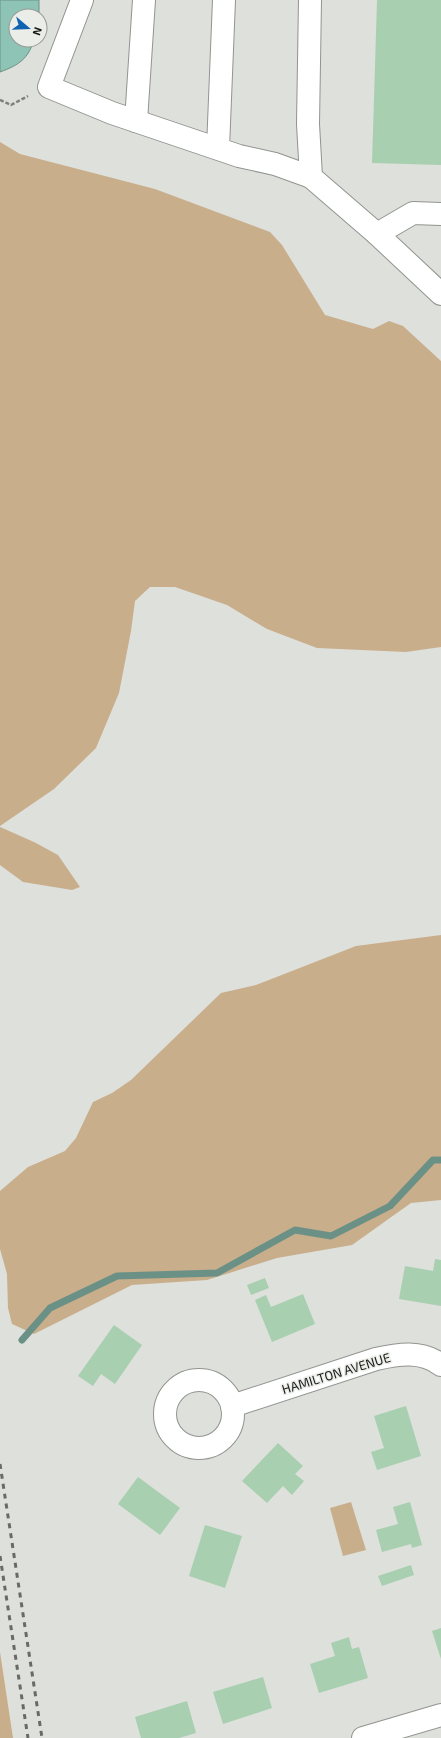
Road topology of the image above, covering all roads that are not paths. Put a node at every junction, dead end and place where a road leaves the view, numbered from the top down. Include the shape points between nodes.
1 (82, 0) edge
2 (144, 0) edge
3 (224, 0) edge
4 (310, 0) edge
5 (136, 121) junction
6 (218, 148) junction
7 (311, 177) junction
8 (441, 214) edge
9 (377, 234) junction
10 (439, 291) edge
11 (441, 1365) edge
12 (232, 1406) dead end
13 (441, 1715) edge
14 (363, 1738) edge

1 - 5 street via 49,87
2 - 5 street
3 - 6 street
4 - 7 street via 308,124
5 - 6 street
6 - 7 street
7 - 9 street
8 - 9 street via 413,213
9 - 10 street
11 - 12 street, HAMILTON AVENUE via 434,1359 415,1354 396,1354
13 - 14 street

